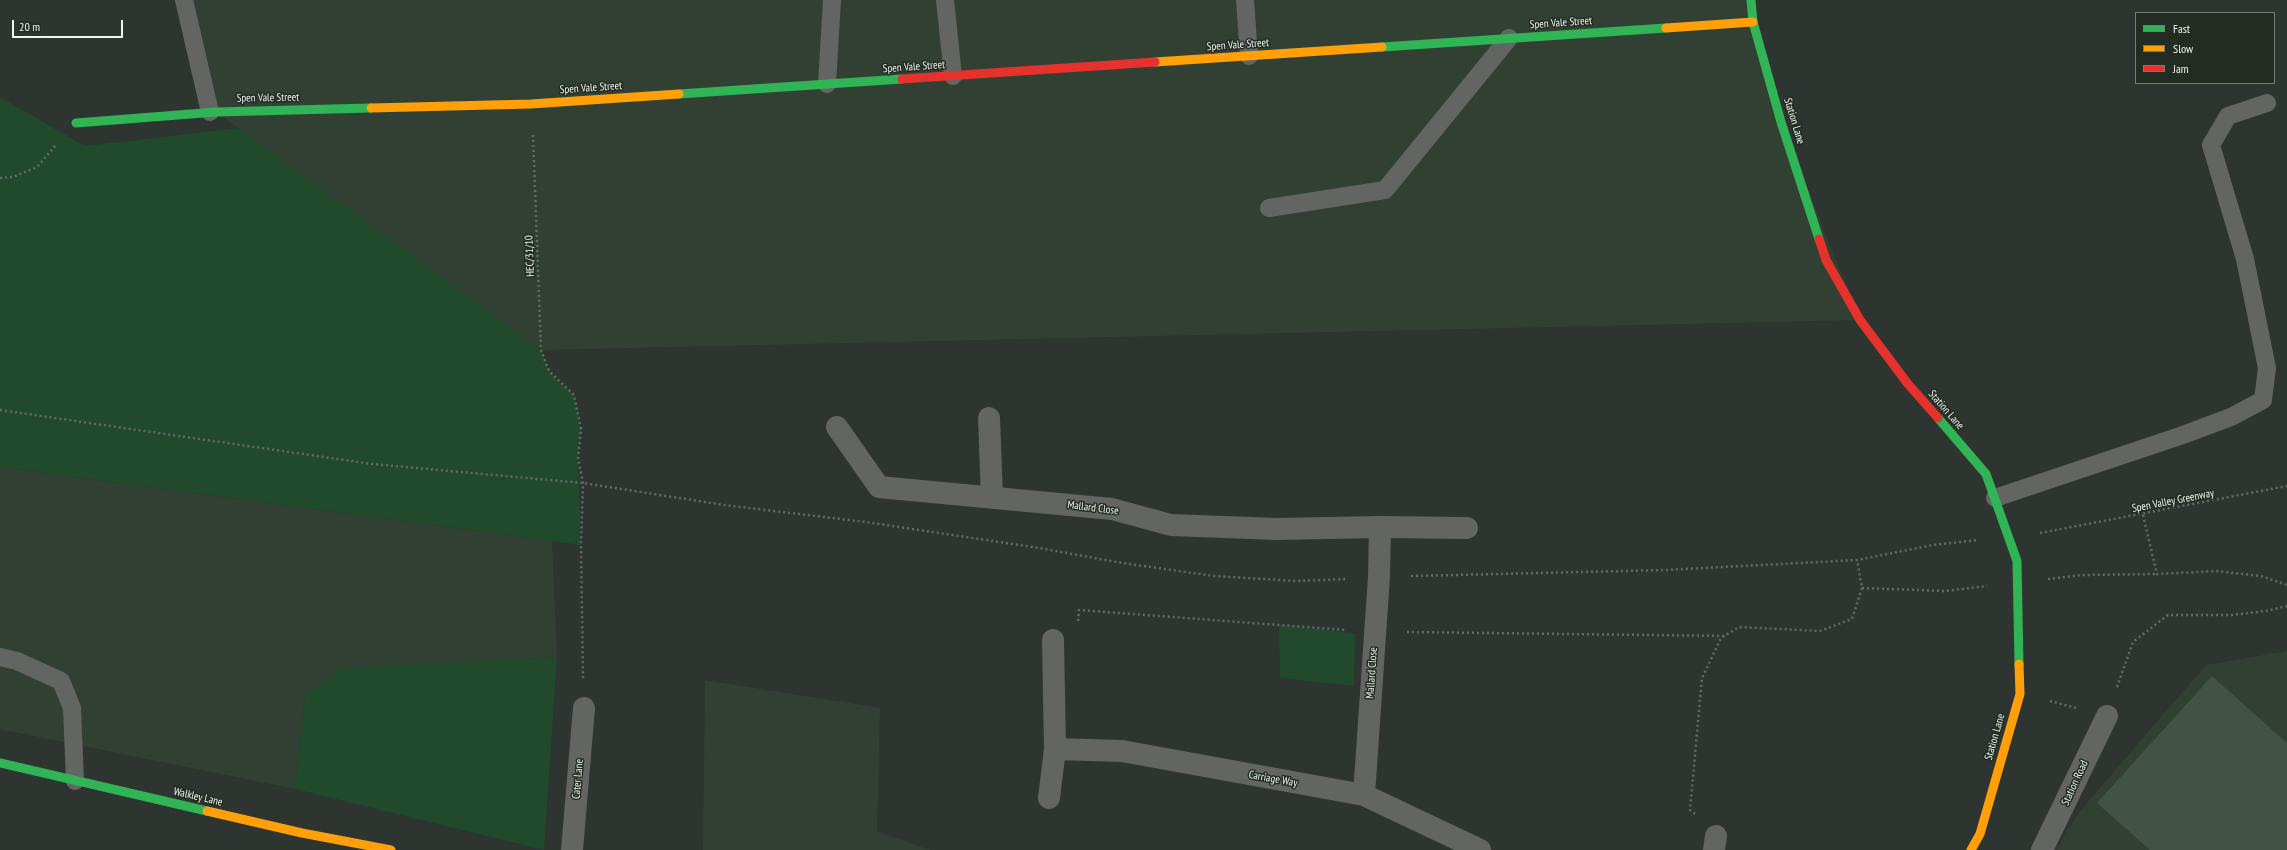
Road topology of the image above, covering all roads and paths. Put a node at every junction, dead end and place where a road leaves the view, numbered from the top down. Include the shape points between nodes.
1 (184, 0) edge
2 (832, 0) edge
3 (945, 0) edge
4 (1246, 0) edge
5 (1751, 0) edge
6 (1753, 22) junction
7 (1510, 38) junction
8 (1249, 56) junction
9 (953, 76) junction
10 (827, 84) junction
11 (2267, 103) dead end
12 (531, 104) junction
13 (210, 112) junction
14 (76, 123) joint
15 (0, 178) edge
16 (1268, 208) dead end
17 (989, 418) dead end
18 (837, 427) dead end
19 (2287, 486) edge
20 (992, 498) junction
21 (1995, 498) junction
22 (2143, 515) junction
23 (1380, 527) junction
24 (1467, 528) dead end
25 (2062, 530) dead end
26 (1857, 560) dead end
27 (2157, 574) junction
28 (2082, 575) dead end
29 (2287, 585) edge
30 (1862, 588) junction
31 (1945, 591) dead end
32 (2287, 606) edge
33 (1053, 640) dead end
34 (0, 657) edge
35 (2020, 694) junction
36 (584, 708) joint
37 (2107, 716) junction
38 (1056, 749) junction
39 (0, 763) edge
40 (75, 781) junction
41 (1364, 795) junction
42 (1050, 798) dead end
43 (1715, 843) edge
44 (391, 850) edge
45 (572, 850) edge
46 (1480, 850) edge
47 (1971, 850) edge
48 (2042, 850) edge

1 - 13 lane
2 - 10 lane
3 - 9 lane
4 - 8 lane
5 - 6 street, Station Lane
6 - 7 street, Spen Vale Street
6 - 21 street, Station Lane via 1781,122 1826,260 1860,320 1908,384 1986,474
7 - 8 street, Spen Vale Street
7 - 16 lane via 1384,190
8 - 9 street, Spen Vale Street
9 - 10 street, Spen Vale Street
10 - 12 street, Spen Vale Street
11 - 21 lane via 2228,116 2211,145 2244,260 2267,368 2263,400 2231,417 2180,436
12 - 13 street, Spen Vale Street
12 - 36 path, HEC/31/10 via 541,350 549,371 574,395 581,429 578,458 583,483 581,545
13 - 14 street, Spen Vale Street
14 - 15 path via 37,167 13,177
17 - 20 street
18 - 20 street, Mallard Close via 879,487
19 - 22 path, Spen Valley Greenway
20 - 23 street, Mallard Close via 1112,509 1172,525 1277,529
21 - 35 street, Station Lane via 2018,561
22 - 25 path, Spen Valley Greenway
22 - 27 path
23 - 24 street, Mallard Close
23 - 41 street, Mallard Close
26 - 30 path
27 - 28 path
27 - 29 path via 2216,571 2261,576
30 - 31 path
30 - 43 path via 1852,620 1820,631 1739,627 1721,638 1702,678 1690,810
32 - 37 path via 2266,612 2232,615 2168,615 2133,642
33 - 38 street
34 - 40 lane via 17,661 61,681 72,708
35 - 37 path
35 - 47 street, Station Lane via 1980,834
36 - 45 street, Cater Lane
37 - 48 street, Station Road
38 - 41 street, Carriage Way via 1122,751
38 - 42 street
39 - 40 street, Walkley Lane
40 - 44 street, Walkley Lane via 302,833
41 - 46 street, Carriage Way

